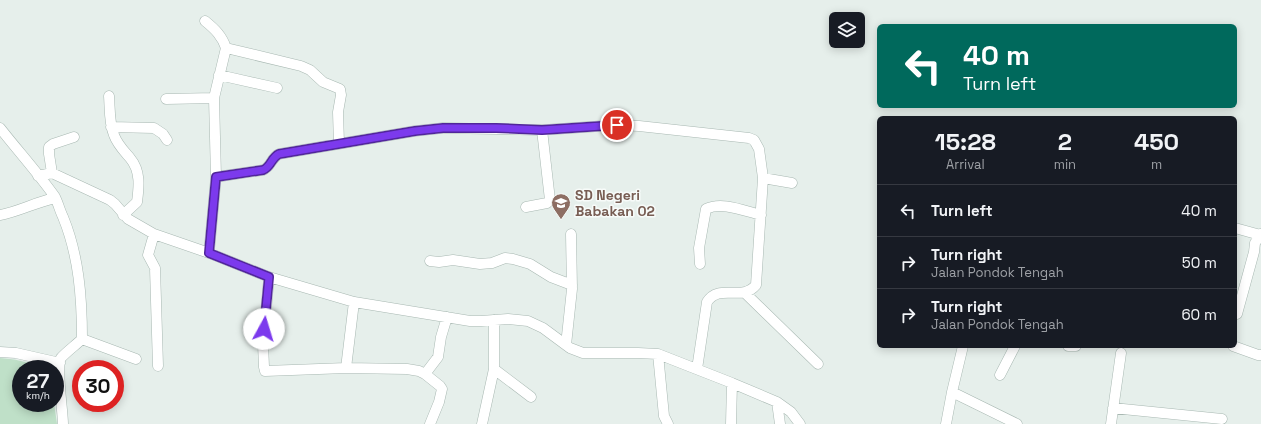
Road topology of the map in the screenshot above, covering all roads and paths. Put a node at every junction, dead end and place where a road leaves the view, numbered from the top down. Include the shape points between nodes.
1 (205, 21) dead end
2 (226, 48) junction
3 (219, 75) junction
4 (277, 88) dead end
5 (109, 96) dead end
6 (214, 98) junction
7 (166, 100) dead end
8 (111, 127) junction
9 (0, 128) edge
10 (542, 130) junction
11 (74, 137) dead end
12 (168, 140) dead end
13 (339, 144) junction
14 (52, 173) junction
15 (38, 176) junction
16 (216, 177) junction
17 (763, 178) junction
18 (792, 183) dead end
19 (55, 198) junction
20 (526, 207) dead end
21 (0, 214) edge
22 (123, 215) junction
23 (760, 215) junction
24 (1237, 229) edge
25 (154, 234) junction
26 (571, 234) dead end
27 (1260, 235) edge
28 (209, 253) junction
29 (430, 261) dead end
30 (700, 264) dead end
31 (269, 277) junction
32 (572, 285) junction
33 (745, 293) junction
34 (354, 302) junction
35 (1237, 314) dead end
36 (447, 317) junction
37 (494, 320) junction
38 (82, 339) junction
39 (566, 345) junction
40 (1237, 347) edge
41 (963, 348) edge
42 (1014, 348) edge
43 (0, 352) edge
44 (1121, 353) dead end
45 (658, 354) junction
46 (1261, 355) edge
47 (136, 359) dead end
48 (47, 360) edge
49 (61, 360) edge
50 (818, 364) dead end
51 (158, 366) dead end
52 (346, 368) junction
53 (697, 369) junction
54 (494, 370) junction
55 (425, 374) junction
56 (1000, 375) dead end
57 (732, 383) junction
58 (952, 392) junction
59 (531, 397) dead end
60 (777, 402) junction
61 (1113, 408) junction
62 (63, 412) edge
63 (1222, 419) dead end
64 (64, 424) edge
65 (430, 424) edge
66 (482, 424) edge
67 (668, 424) edge
68 (731, 424) edge
69 (780, 424) edge
70 (800, 424) edge
71 (946, 424) edge
72 (1017, 424) edge
73 (1111, 424) edge

1 - 2 street via 218,31
2 - 3 street
2 - 13 street via 301,66 310,70 323,82 338,87 341,95 338,112
3 - 4 street
3 - 6 street
5 - 8 street
6 - 7 street
6 - 16 street
8 - 12 street via 154,128
8 - 22 street via 117,141 132,159 138,172 137,202
9 - 15 street
10 - 13 street via 443,128
10 - 17 street via 617,125 749,138 754,140 759,149
10 - 20 street via 550,200 547,203
11 - 14 street via 49,147
13 - 16 street via 279,154 263,170
14 - 15 street
14 - 22 street via 110,200
15 - 19 street
16 - 28 street
17 - 18 street
17 - 23 street
19 - 21 street via 8,214
19 - 38 street via 68,229 78,276 82,303
22 - 25 street via 133,224
23 - 30 street via 727,206 706,209 699,248
23 - 33 street via 756,285 752,291
24 - 27 street
25 - 28 street
25 - 51 street via 148,255 155,268
26 - 32 street
27 - 35 street via 1255,243
28 - 31 street
29 - 32 street via 453,260 480,264 505,258 513,259 530,264 551,277
31 - 34 street
31 - 52 street via 262,344 265,371
32 - 39 street
33 - 50 street
33 - 53 street via 718,294 711,297
34 - 36 street
34 - 52 street
36 - 37 street via 470,321
36 - 55 street via 438,357
37 - 39 street via 528,321 543,328
37 - 54 street
38 - 47 street
38 - 49 street
39 - 45 street via 576,351 590,354
40 - 46 street
41 - 58 street
42 - 56 street
43 - 48 street
44 - 61 street
45 - 53 street
45 - 67 street via 664,416
52 - 55 street via 408,369
53 - 57 street
54 - 59 street
54 - 66 street
55 - 65 street via 442,389
57 - 60 street
57 - 68 street
58 - 71 street
58 - 72 street
60 - 69 street
60 - 70 street via 791,412
61 - 63 street
61 - 73 street
62 - 64 street

